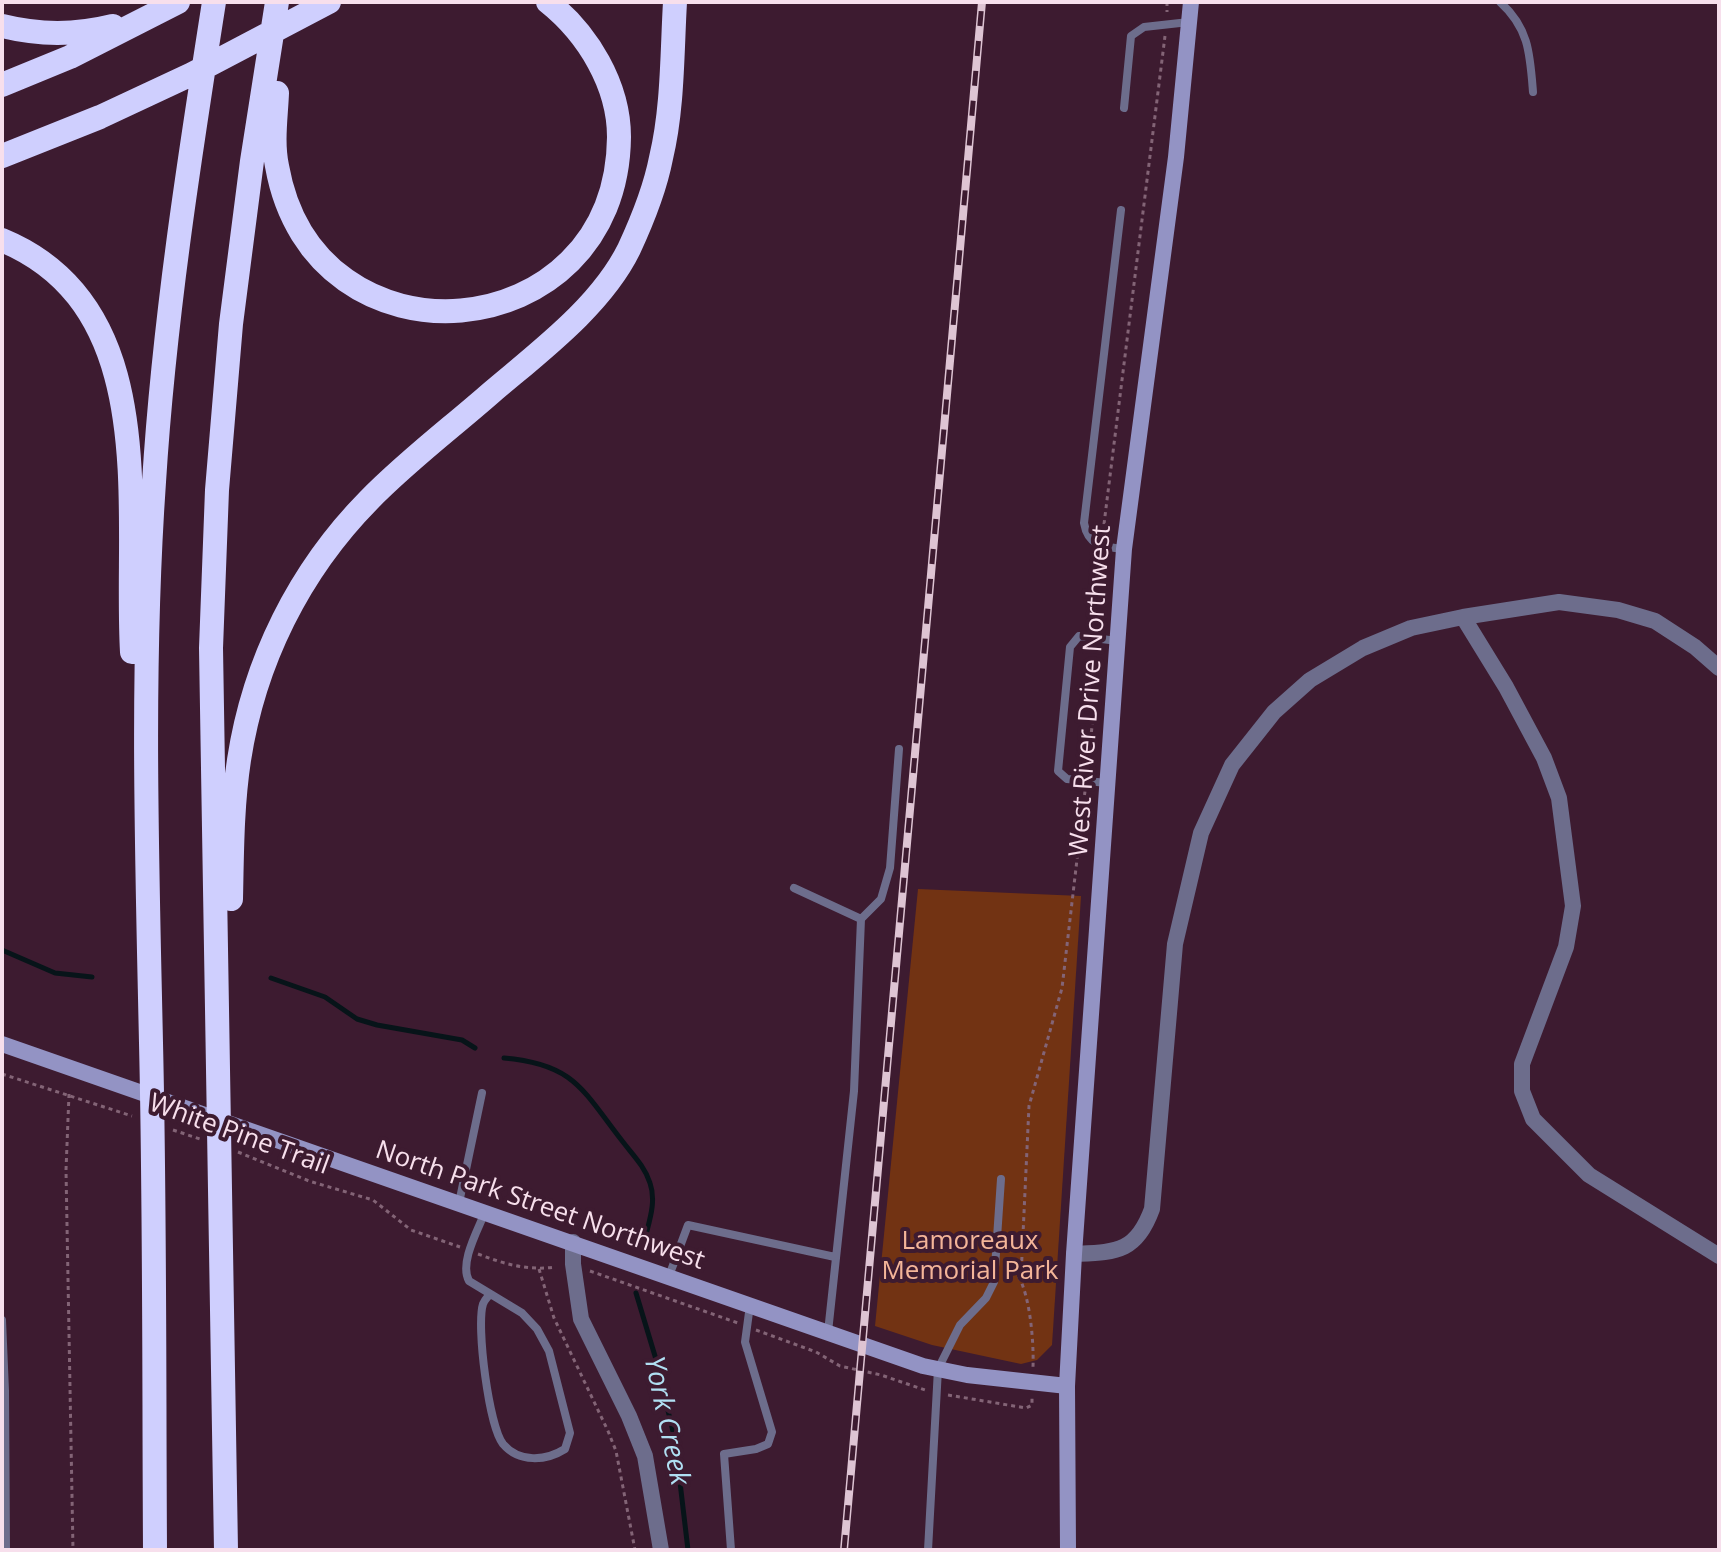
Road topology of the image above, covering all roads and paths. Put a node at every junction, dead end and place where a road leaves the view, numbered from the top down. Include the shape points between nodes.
1 (214, 2) edge
2 (280, 2) edge
3 (548, 2) edge
4 (675, 2) edge
5 (1191, 2) edge
6 (1500, 2) edge
7 (328, 3) edge
8 (166, 8) edge
9 (1190, 22) junction
10 (2, 26) edge
11 (2, 85) edge
12 (1533, 92) dead end
13 (1124, 108) dead end
14 (2, 156) edge
15 (1121, 210) dead end
16 (2, 240) edge
17 (1124, 549) junction
18 (1463, 617) junction
19 (1117, 641) junction
20 (1719, 668) edge
21 (899, 749) dead end
22 (145, 775) junction
23 (1107, 783) junction
24 (794, 888) dead end
25 (861, 919) junction
26 (2, 1044) edge
27 (219, 1063) junction
28 (2, 1074) edge
29 (482, 1093) dead end
30 (69, 1094) junction
31 (140, 1118) dead end
32 (160, 1137) junction
33 (210, 1142) dead end
34 (230, 1160) junction
35 (1001, 1179) dead end
36 (459, 1203) junction
37 (485, 1212) junction
38 (573, 1242) junction
39 (470, 1251) junction
40 (1074, 1254) junction
41 (1719, 1256) edge
42 (835, 1257) junction
43 (669, 1276) junction
44 (490, 1294) junction
45 (750, 1305) junction
46 (2, 1320) edge
47 (828, 1333) junction
48 (938, 1369) junction
49 (1067, 1386) junction
50 (4, 1391) edge
51 (6, 1550) edge
52 (73, 1550) edge
53 (155, 1550) edge
54 (226, 1550) edge
55 (635, 1550) edge
56 (661, 1550) edge
57 (731, 1550) edge
58 (928, 1550) edge
59 (1068, 1550) edge

1 - 22 highway via 182,205 153,483
2 - 3 highway via 276,164 302,233 330,267 369,293 407,308 447,312 509,301 551,277 584,244 613,189 619,132 612,92 587,44
2 - 27 highway via 252,161 217,490 211,705
4 - 27 highway via 661,158 628,252 560,334 369,500 293,599 265,657 238,761
5 - 9 main road, West River Drive Northwest
6 - 12 lane via 1516,17 1529,49
7 - 14 highway via 100,117
8 - 10 highway via 92,32 43,33
8 - 11 highway
9 - 13 lane via 1144,27 1131,36
9 - 17 main road, West River Drive Northwest
15 - 17 lane via 1084,523 1097,545
16 - 22 highway via 40,262 73,291 91,315 117,373 129,462 131,640
17 - 19 main road, West River Drive Northwest
18 - 20 street via 1559,602 1618,610 1655,621
18 - 40 street via 1411,628 1363,648 1310,680 1274,712 1232,765 1201,833 1175,944 1152,1209 1132,1243 1105,1253
18 - 41 street via 1513,699 1559,798 1573,906 1566,947 1522,1064 1522,1091 1533,1119 1589,1175
19 - 23 main road, West River Drive Northwest
19 - 23 lane via 1079,636 1070,647 1058,771 1067,779
21 - 25 lane via 890,868 881,899
22 - 32 highway via 151,1045
23 - 40 main road, West River Drive Northwest
24 - 25 lane
25 - 42 lane via 854,1091
26 - 36 main road, North Park Street Northwest
27 - 34 highway
28 - 30 path, White Pine Trail
29 - 36 lane
30 - 31 path, White Pine Trail
30 - 52 path
32 - 33 path, White Pine Trail
32 - 53 highway
34 - 39 path, White Pine Trail via 373,1200 411,1230
34 - 54 highway
35 - 48 lane via 994,1282 960,1325
36 - 37 main road, North Park Street Northwest
37 - 38 main road, North Park Street Northwest
37 - 39 lane
38 - 43 main road, North Park Street Northwest
38 - 56 street via 581,1319 645,1456
39 - 44 lane via 466,1276
39 - 55 path, White Pine Trail via 539,1269 554,1318 616,1451
40 - 49 main road, West River Drive Northwest
42 - 43 lane via 688,1225
42 - 47 lane
43 - 45 main road, North Park Street Northwest
44 - 44 lane via 482,1308 488,1392 501,1441 517,1454 548,1457 565,1449 570,1433 549,1351 522,1313
45 - 47 main road, North Park Street Northwest
45 - 57 lane via 745,1342 772,1432 768,1444 724,1454
46 - 50 lane
47 - 48 main road, North Park Street Northwest
48 - 49 main road, North Park Street Northwest
48 - 58 lane
49 - 59 main road, West River Drive Northwest
50 - 51 lane

